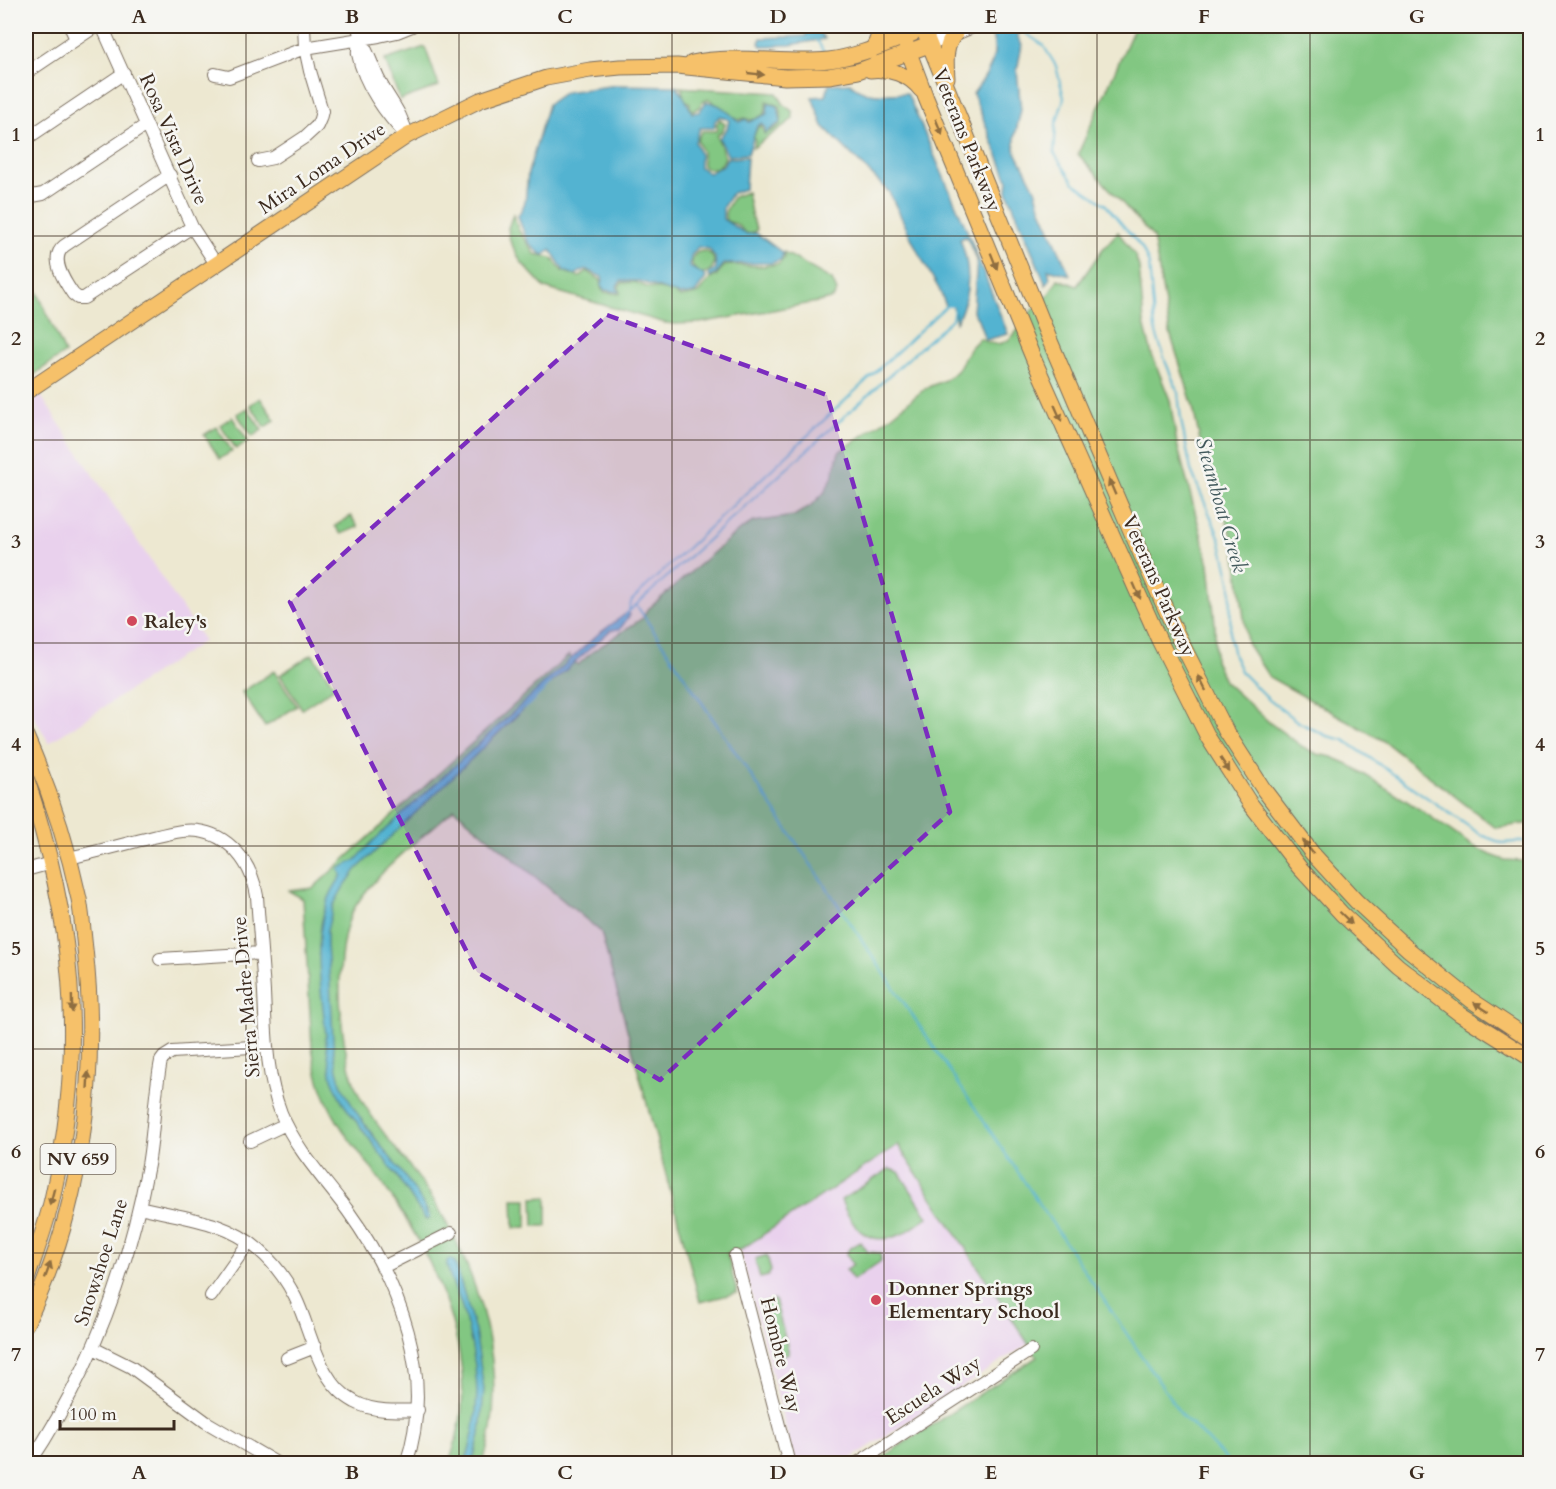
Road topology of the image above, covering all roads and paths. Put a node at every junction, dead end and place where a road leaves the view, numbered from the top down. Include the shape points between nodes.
1 (70, 26) edge
2 (96, 26) edge
3 (102, 26) edge
4 (304, 26) edge
5 (358, 26) edge
6 (412, 26) edge
7 (882, 26) edge
8 (975, 26) edge
9 (928, 27) edge
10 (901, 32) edge
11 (955, 34) junction
12 (76, 39) junction
13 (360, 39) junction
14 (929, 45) junction
15 (305, 48) junction
16 (871, 51) junction
17 (909, 53) junction
18 (677, 66) junction
19 (27, 69) edge
20 (858, 71) junction
21 (124, 73) junction
22 (215, 74) dead end
23 (947, 87) junction
24 (926, 98) junction
25 (146, 124) junction
26 (407, 136) junction
27 (26, 139) edge
28 (258, 161) dead end
29 (170, 175) junction
30 (26, 191) edge
31 (192, 227) junction
32 (216, 264) junction
33 (26, 392) edge
34 (26, 736) edge
35 (26, 764) edge
36 (26, 777) edge
37 (69, 858) junction
38 (51, 863) junction
39 (26, 870) edge
40 (261, 953) junction
41 (160, 959) dead end
42 (88, 986) junction
43 (1530, 1039) edge
44 (266, 1046) junction
45 (1530, 1058) edge
46 (286, 1124) junction
47 (250, 1141) dead end
48 (140, 1207) junction
49 (451, 1233) dead end
50 (249, 1242) junction
51 (735, 1256) dead end
52 (383, 1267) junction
53 (26, 1282) edge
54 (211, 1296) dead end
55 (26, 1324) edge
56 (315, 1347) junction
57 (93, 1348) junction
58 (1031, 1350) dead end
59 (287, 1358) dead end
60 (417, 1410) junction
61 (29, 1464) edge
62 (278, 1464) edge
63 (406, 1464) edge
64 (789, 1464) edge
65 (856, 1464) edge

1 - 12 street
2 - 12 street
3 - 21 street, Rosa Vista Drive
4 - 15 street
5 - 13 street
6 - 13 street
7 - 16 main road
8 - 11 street, Mira Loma Drive
9 - 10 main road, Mira Loma Drive
9 - 14 main road, Veterans Parkway
10 - 16 main road, Mira Loma Drive
10 - 17 main road, Veterans Parkway
11 - 14 street, Mira Loma Drive
11 - 23 main road via 949,42
12 - 19 street
13 - 15 street
13 - 26 street via 357,50 370,86 392,121
14 - 17 main road, Mira Loma Drive
14 - 23 main road, Veterans Parkway
15 - 22 street via 228,76
15 - 28 street via 322,111 320,119 305,137 273,158
16 - 18 main road, Mira Loma Drive via 812,61 712,59
17 - 20 main road, Mira Loma Drive
17 - 24 main road, Veterans Parkway
18 -> 20 main road, Mira Loma Drive via 785,77
18 - 26 main road, Mira Loma Drive via 590,70 534,81 480,100
20 - 24 main road via 878,69 908,77
21 - 25 street, Rosa Vista Drive
21 - 27 street
43 -> 23 main road, Veterans Parkway via 1471,1000 1356,901 1312,853 1226,731 1176,632 1050,341
24 -> 45 main road, Veterans Parkway via 1034,360 1159,640 1209,739 1249,802 1299,867 1342,914 1398,966 1460,1014
25 - 29 street, Rosa Vista Drive
25 - 30 street via 43,194 32,196
26 - 32 main road, Mira Loma Drive
29 - 31 street, Rosa Vista Drive
29 - 31 street via 58,250 57,264 73,294 84,298
31 - 32 street, Rosa Vista Drive
32 - 33 main road, Mira Loma Drive
34 - 37 main road, NV 659 via 50,795
35 - 37 main road via 56,847
36 - 38 main road, NV 659
37 - 40 street, Sierra Madre Drive via 183,831 220,838 239,854 252,873
37 - 42 main road, NV 659 via 79,901
38 - 39 street
38 - 42 main road via 60,868 68,888 80,978
38 -> 53 main road, NV 659 via 61,906 72,996 70,1094 54,1191
40 - 41 street
40 - 44 street, Sierra Madre Drive
55 -> 42 main road, NV 659 via 49,1268 73,1186 87,1092
44 - 46 street, Sierra Madre Drive via 271,1082
44 - 48 street, Snowshoe Lane via 172,1052 165,1057 160,1068
46 - 47 street
46 - 52 street, Sierra Madre Drive
48 - 50 street via 220,1226
48 - 57 street, Snowshoe Lane via 121,1276
49 - 52 street
50 - 54 street
50 - 56 street via 270,1260 289,1286
51 - 64 street, Hombre Way
52 - 60 street, Sierra Madre Drive via 411,1348
56 - 59 street
56 - 60 street via 330,1380 345,1395 375,1408
57 - 61 street, Snowshoe Lane
57 - 62 street via 131,1367 206,1422
58 - 65 street, Escuela Way
60 - 63 street, Sierra Madre Drive

